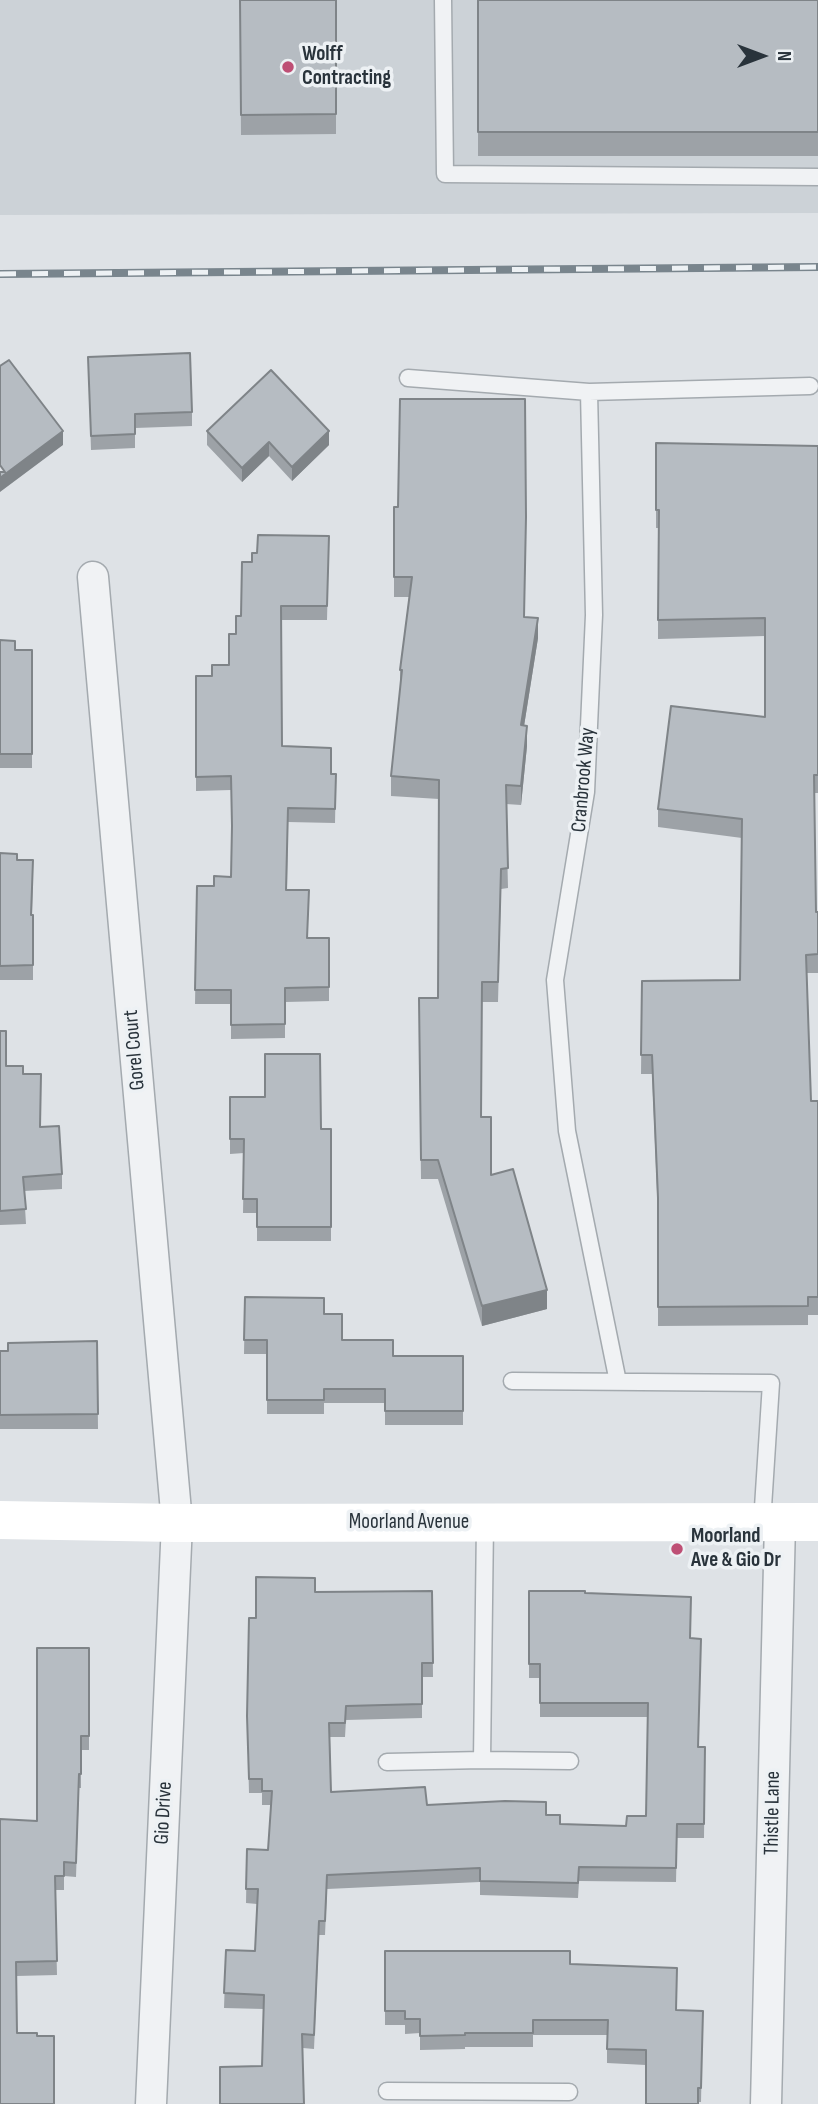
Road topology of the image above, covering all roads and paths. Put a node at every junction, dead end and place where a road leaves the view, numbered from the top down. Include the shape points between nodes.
1 (443, 0) edge
2 (818, 177) edge
3 (408, 378) dead end
4 (810, 386) dead end
5 (589, 392) junction
6 (93, 577) dead end
7 (512, 1381) dead end
8 (618, 1382) junction
9 (0, 1520) edge
10 (177, 1522) junction
11 (485, 1522) junction
12 (771, 1522) junction
13 (818, 1522) edge
14 (482, 1760) junction
15 (570, 1761) dead end
16 (387, 1762) dead end
17 (387, 2091) dead end
18 (569, 2092) dead end
19 (475, 2098) edge
20 (151, 2104) edge
21 (766, 2104) edge

1 - 2 lane via 445,174
3 - 5 lane
4 - 5 lane
5 - 8 lane, Cranbrook Way via 594,615 586,792 555,980 567,1131
6 - 10 street, Gorel Court
7 - 8 lane
8 - 12 lane via 771,1384
9 - 10 street, Moorland Avenue
10 - 11 street, Moorland Avenue
10 - 20 street, Gio Drive
11 - 12 street, Moorland Avenue
11 - 14 lane
12 - 13 street, Moorland Avenue
12 - 21 street, Thistle Lane
14 - 15 lane
14 - 16 lane
17 - 19 lane
18 - 19 lane

